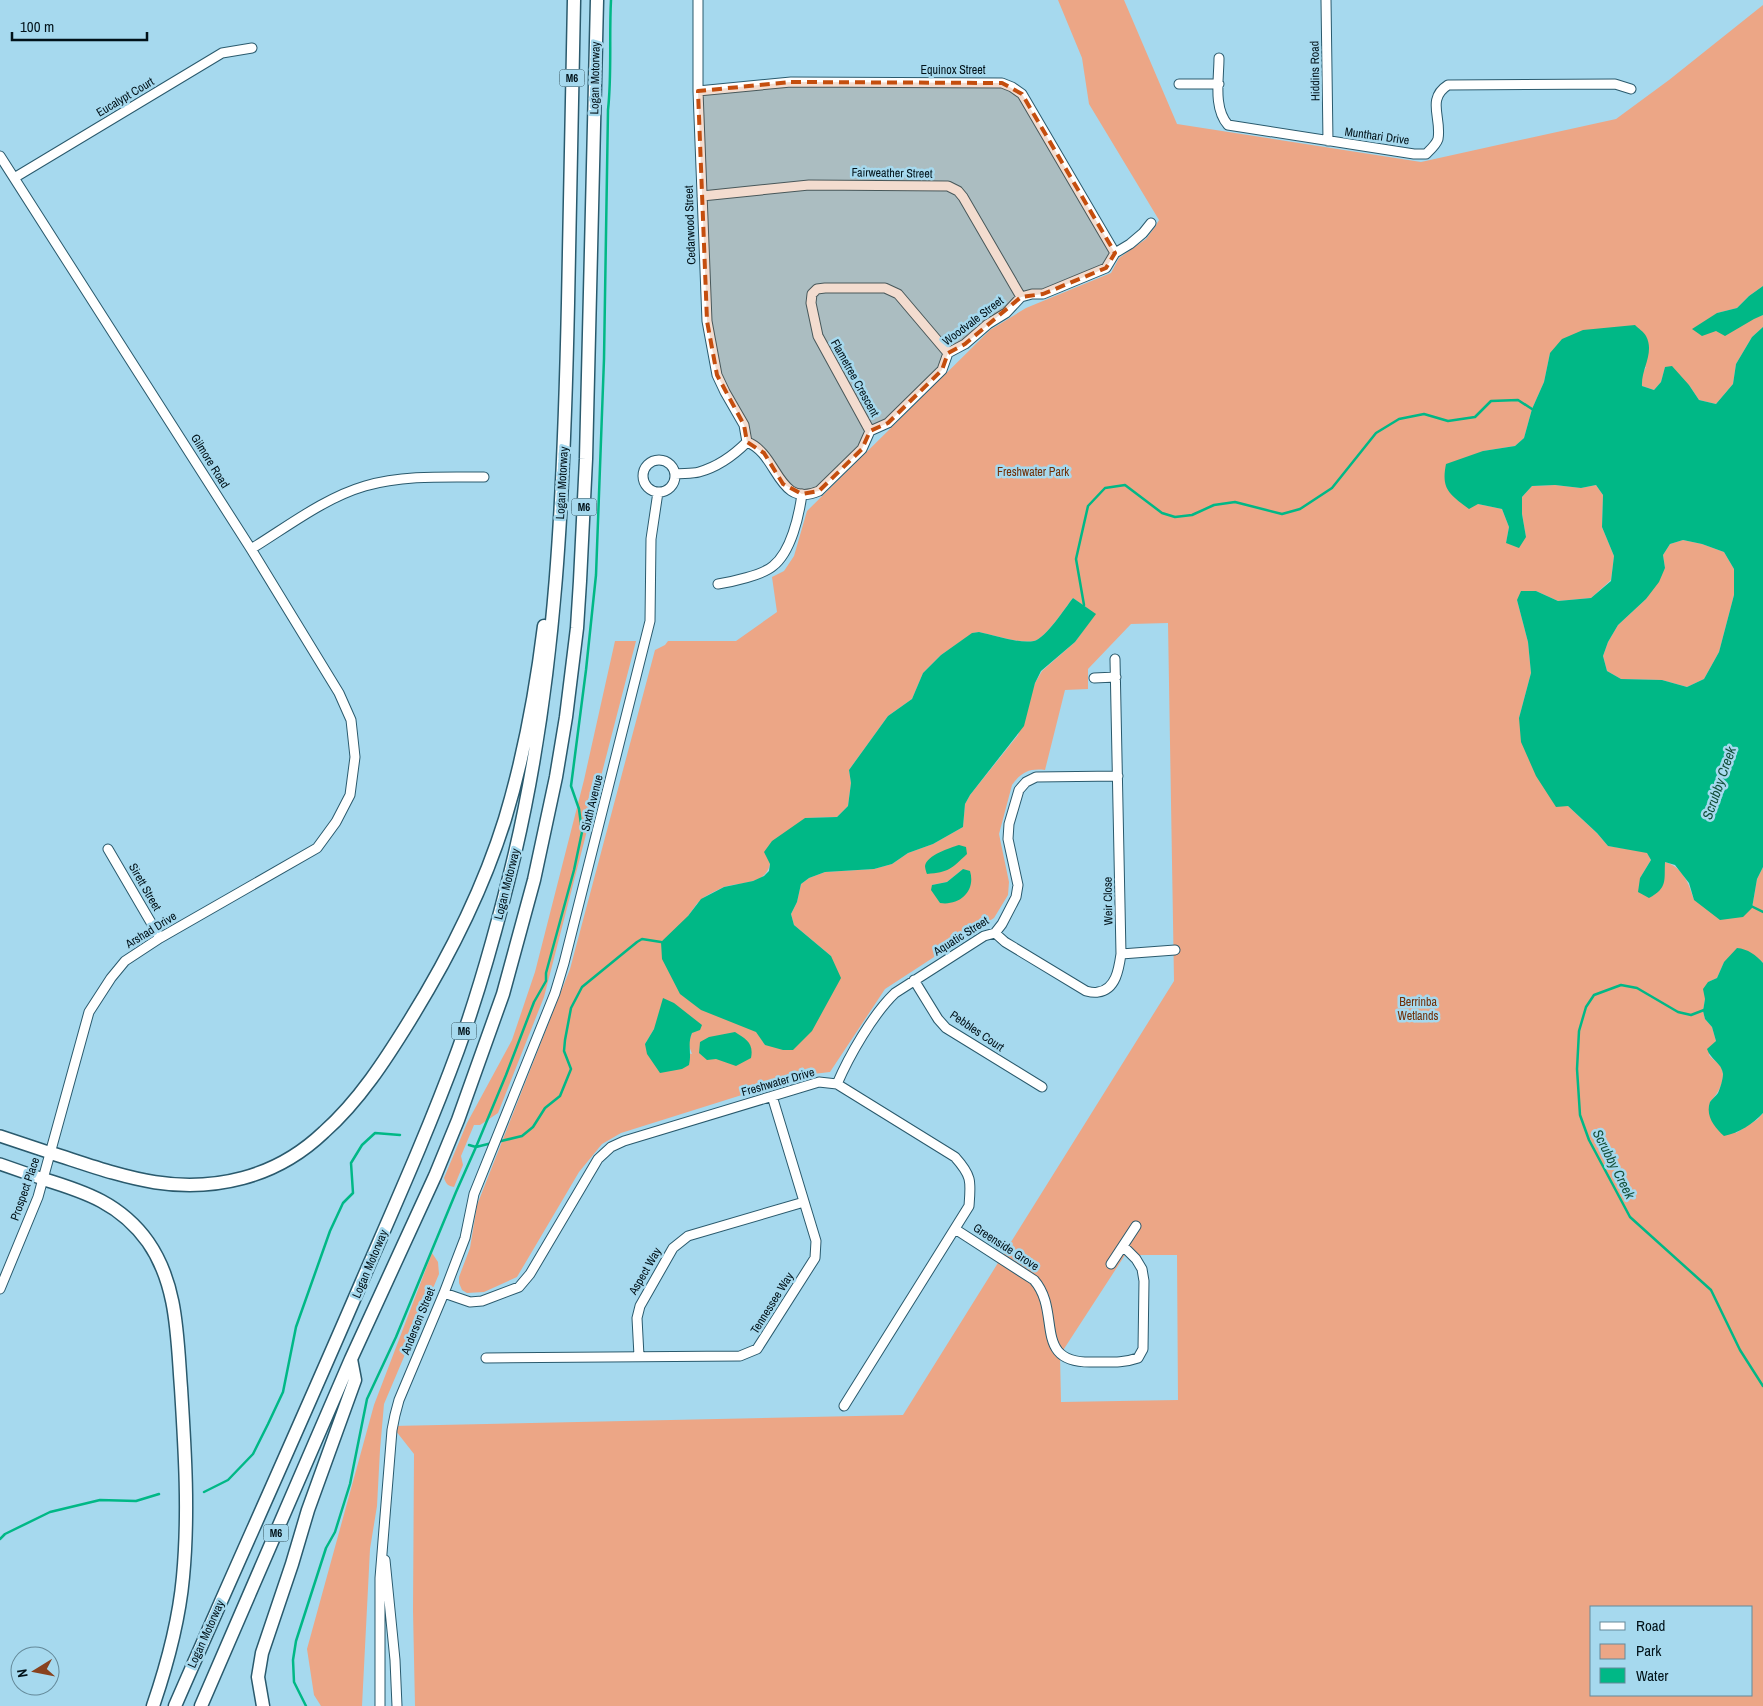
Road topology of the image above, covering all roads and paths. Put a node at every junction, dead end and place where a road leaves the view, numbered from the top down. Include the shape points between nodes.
1 (574, 0) edge
2 (596, 0) edge
3 (698, 0) edge
4 (1326, 0) edge
5 (252, 48) dead end
6 (1219, 58) dead end
7 (1179, 84) dead end
8 (1219, 84) junction
9 (1631, 89) dead end
10 (698, 91) junction
11 (1328, 141) junction
12 (0, 156) edge
13 (14, 178) junction
14 (702, 196) junction
15 (1151, 223) dead end
16 (1115, 252) junction
17 (1021, 297) junction
18 (948, 353) junction
19 (870, 431) junction
20 (747, 442) junction
21 (675, 474) junction
22 (484, 477) dead end
23 (658, 492) junction
24 (802, 494) junction
25 (251, 549) junction
26 (557, 570) junction
27 (718, 584) dead end
28 (1115, 659) dead end
29 (1116, 677) junction
30 (1094, 678) dead end
31 (1118, 776) junction
32 (350, 795) joint
33 (108, 849) dead end
34 (995, 932) junction
35 (160, 938) junction
36 (1175, 950) dead end
37 (1122, 954) junction
38 (914, 980) junction
39 (837, 1084) junction
40 (1042, 1087) dead end
41 (772, 1096) junction
42 (508, 1111) joint
43 (0, 1136) edge
44 (51, 1153) junction
45 (0, 1164) edge
46 (43, 1179) junction
47 (804, 1202) junction
48 (1136, 1226) dead end
49 (955, 1229) junction
50 (1123, 1246) junction
51 (1111, 1264) dead end
52 (0, 1289) edge
53 (444, 1293) junction
54 (640, 1356) junction
55 (486, 1358) dead end
56 (351, 1360) junction
57 (844, 1406) dead end
58 (383, 1547) junction
59 (153, 1706) edge
60 (174, 1706) edge
61 (201, 1706) edge
62 (263, 1706) edge
63 (380, 1706) edge
64 (397, 1706) edge

1 - 26 highway, Logan Motorway / M6 via 566,403
2 - 56 highway, Logan Motorway / M6 via 584,526 577,628 556,777 534,880 500,1003 435,1176
3 - 10 street, Cedarwood Street
4 - 11 street, Hiddins Road
5 - 13 street, Eucalypt Court via 222,53
6 - 8 street, Munthari Drive
7 - 8 street
8 - 11 street, Munthari Drive via 1221,118 1228,125
9 - 11 street, Munthari Drive via 1615,84 1448,85 1437,96 1438,139 1426,154
10 - 14 street, Cedarwood Street
10 - 16 street, Equinox Street via 791,82 1002,83 1012,86 1022,94
12 - 13 street, Gilmore Road
13 - 25 street, Gilmore Road
14 - 17 street, Fairweather Street via 809,184 948,186 963,197
14 - 20 street, Cedarwood Street via 709,335 717,375 744,425
15 - 16 street, Woodvale Street via 1130,244
16 - 17 street, Woodvale Street via 1106,268 1043,294
17 - 18 street, Woodvale Street via 965,344
18 - 19 street, Woodvale Street via 942,370 888,423
18 - 19 street, Flametree Crescent via 898,294 885,288 825,288 812,294 818,336
19 - 24 street via 862,449 819,491
20 - 21 street via 713,467
20 - 24 street via 764,453 783,484
21 - 23 street via 671,487
21 - 23 street via 666,461 650,463 644,478 648,487
22 - 25 street via 395,480 365,486 338,497
23 - 42 street, Sixth Avenue via 651,538 650,621 646,641 564,963
24 - 27 street via 800,510 782,558 772,568 734,582
25 - 32 street, Gilmore Road via 339,693 351,720 355,757
26 - 44 highway via 546,603 523,753 493,854 460,930 428,991 390,1051 352,1102 326,1131 298,1153 246,1178 225,1182 151,1183
26 - 60 highway, Logan Motorway / M6 via 543,703 524,812 498,919 467,1024 417,1154
28 - 29 street, Weir Close
29 - 30 street
29 - 31 street, Weir Close
31 - 34 street, Aquatic Street via 1036,777 1019,790 1008,839 1018,885 1016,897
31 - 37 street, Weir Close
32 - 35 street, Arshad Drive via 336,822 316,848
33 - 35 street, Sirett Street
34 - 37 street, Weir Close via 1005,942 1086,992 1100,993 1111,986 1119,972
34 - 38 street, Aquatic Street
35 - 44 street, Arshad Drive via 125,961 89,1012
36 - 37 street
38 - 39 street, Aquatic Street via 884,1002 844,1065
38 - 40 street, Pebbles Court via 946,1028
39 - 41 street, Freshwater Drive via 819,1082
39 - 49 street via 956,1157 967,1170 971,1186 969,1206
41 - 47 street, Tennessee Way
41 - 53 street, Freshwater Drive via 611,1147 598,1159 530,1274 519,1287 482,1302 470,1302
42 - 53 street, Anderson Street via 472,1200 465,1238
43 - 44 main road
44 - 46 street, Prospect Place
45 - 46 main road
46 - 52 street, Prospect Place via 36,1204
46 - 59 highway via 90,1194 122,1214 149,1244 172,1297 184,1443 186,1538 179,1606
47 - 54 street, Aspect Way via 688,1236 673,1248 640,1306 637,1318
47 - 54 street, Tennessee Way via 816,1241 815,1258 757,1349 740,1356
48 - 50 street
49 - 50 street, Greenside Grove via 1040,1286 1054,1346 1068,1359 1082,1363 1128,1361 1138,1358 1143,1349 1142,1269
49 - 57 street
50 - 51 street
53 - 58 street, Anderson Street via 399,1400 392,1430
54 - 55 street, Tennessee Way
56 - 61 highway, Logan Motorway / M6
56 - 62 highway via 355,1380 262,1653 258,1677
58 - 63 street, Anderson Street
58 - 64 street, Anderson Street

